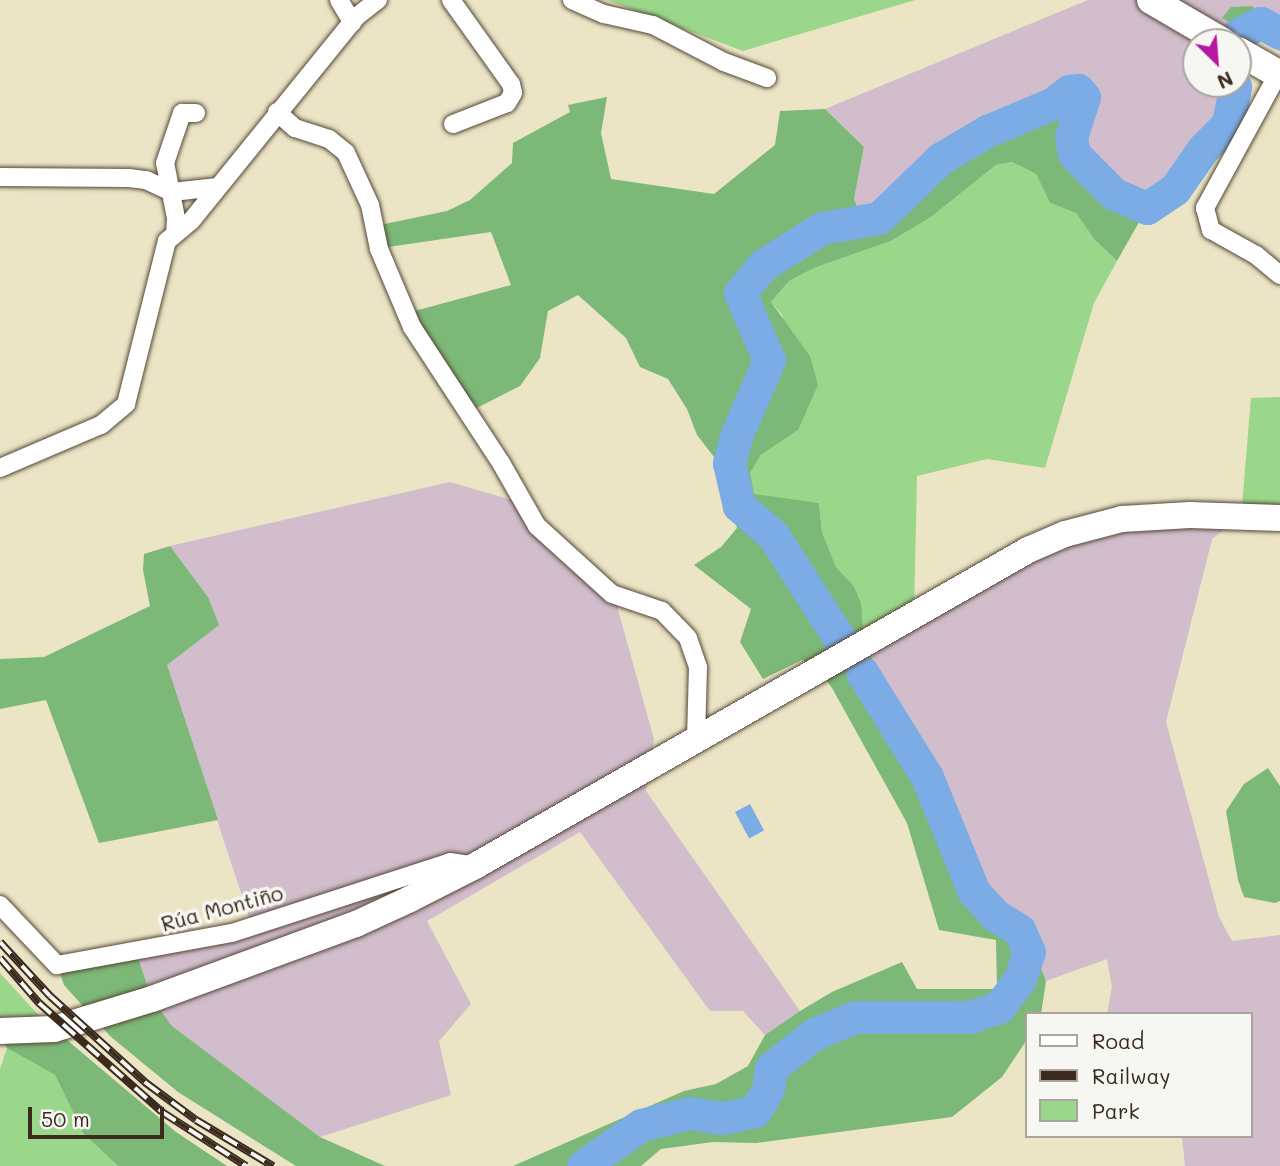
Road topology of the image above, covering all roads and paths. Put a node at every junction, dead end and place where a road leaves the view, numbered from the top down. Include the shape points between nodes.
1 (338, 0) edge
2 (378, 0) edge
3 (451, 0) edge
4 (572, 0) edge
5 (1151, 0) edge
6 (352, 22) junction
7 (1199, 28) edge
8 (1252, 59) edge
9 (1279, 75) edge
10 (767, 78) dead end
11 (277, 112) junction
12 (196, 113) dead end
13 (453, 124) dead end
14 (0, 177) edge
15 (218, 187) junction
16 (172, 192) junction
17 (175, 234) junction
18 (1279, 269) edge
19 (0, 468) edge
20 (1280, 518) edge
21 (696, 740) junction
22 (475, 866) junction
23 (0, 905) edge
24 (0, 1031) edge

1 - 6 street
2 - 6 street
3 - 13 street via 513,93 507,103
4 - 10 street via 604,14 653,25 724,62
5 - 7 main road
6 - 11 street
8 - 9 main road
9 - 18 street via 1205,208 1211,230
11 - 15 street
11 - 21 street via 295,128 329,139 346,153 370,205 379,249 412,327 537,526 612,594 662,611 688,638 698,667
12 - 16 street via 181,113 165,163
14 - 16 street via 146,180
15 - 16 street
15 - 17 street
16 - 17 street
17 - 19 street via 167,241 126,404 101,425
20 - 21 main road via 1190,515 1122,519 1065,534 1028,550
21 - 22 main road
22 - 23 street, Rúa Montiño via 450,862 232,933 57,965
22 - 24 main road via 356,924 152,999 54,1029

